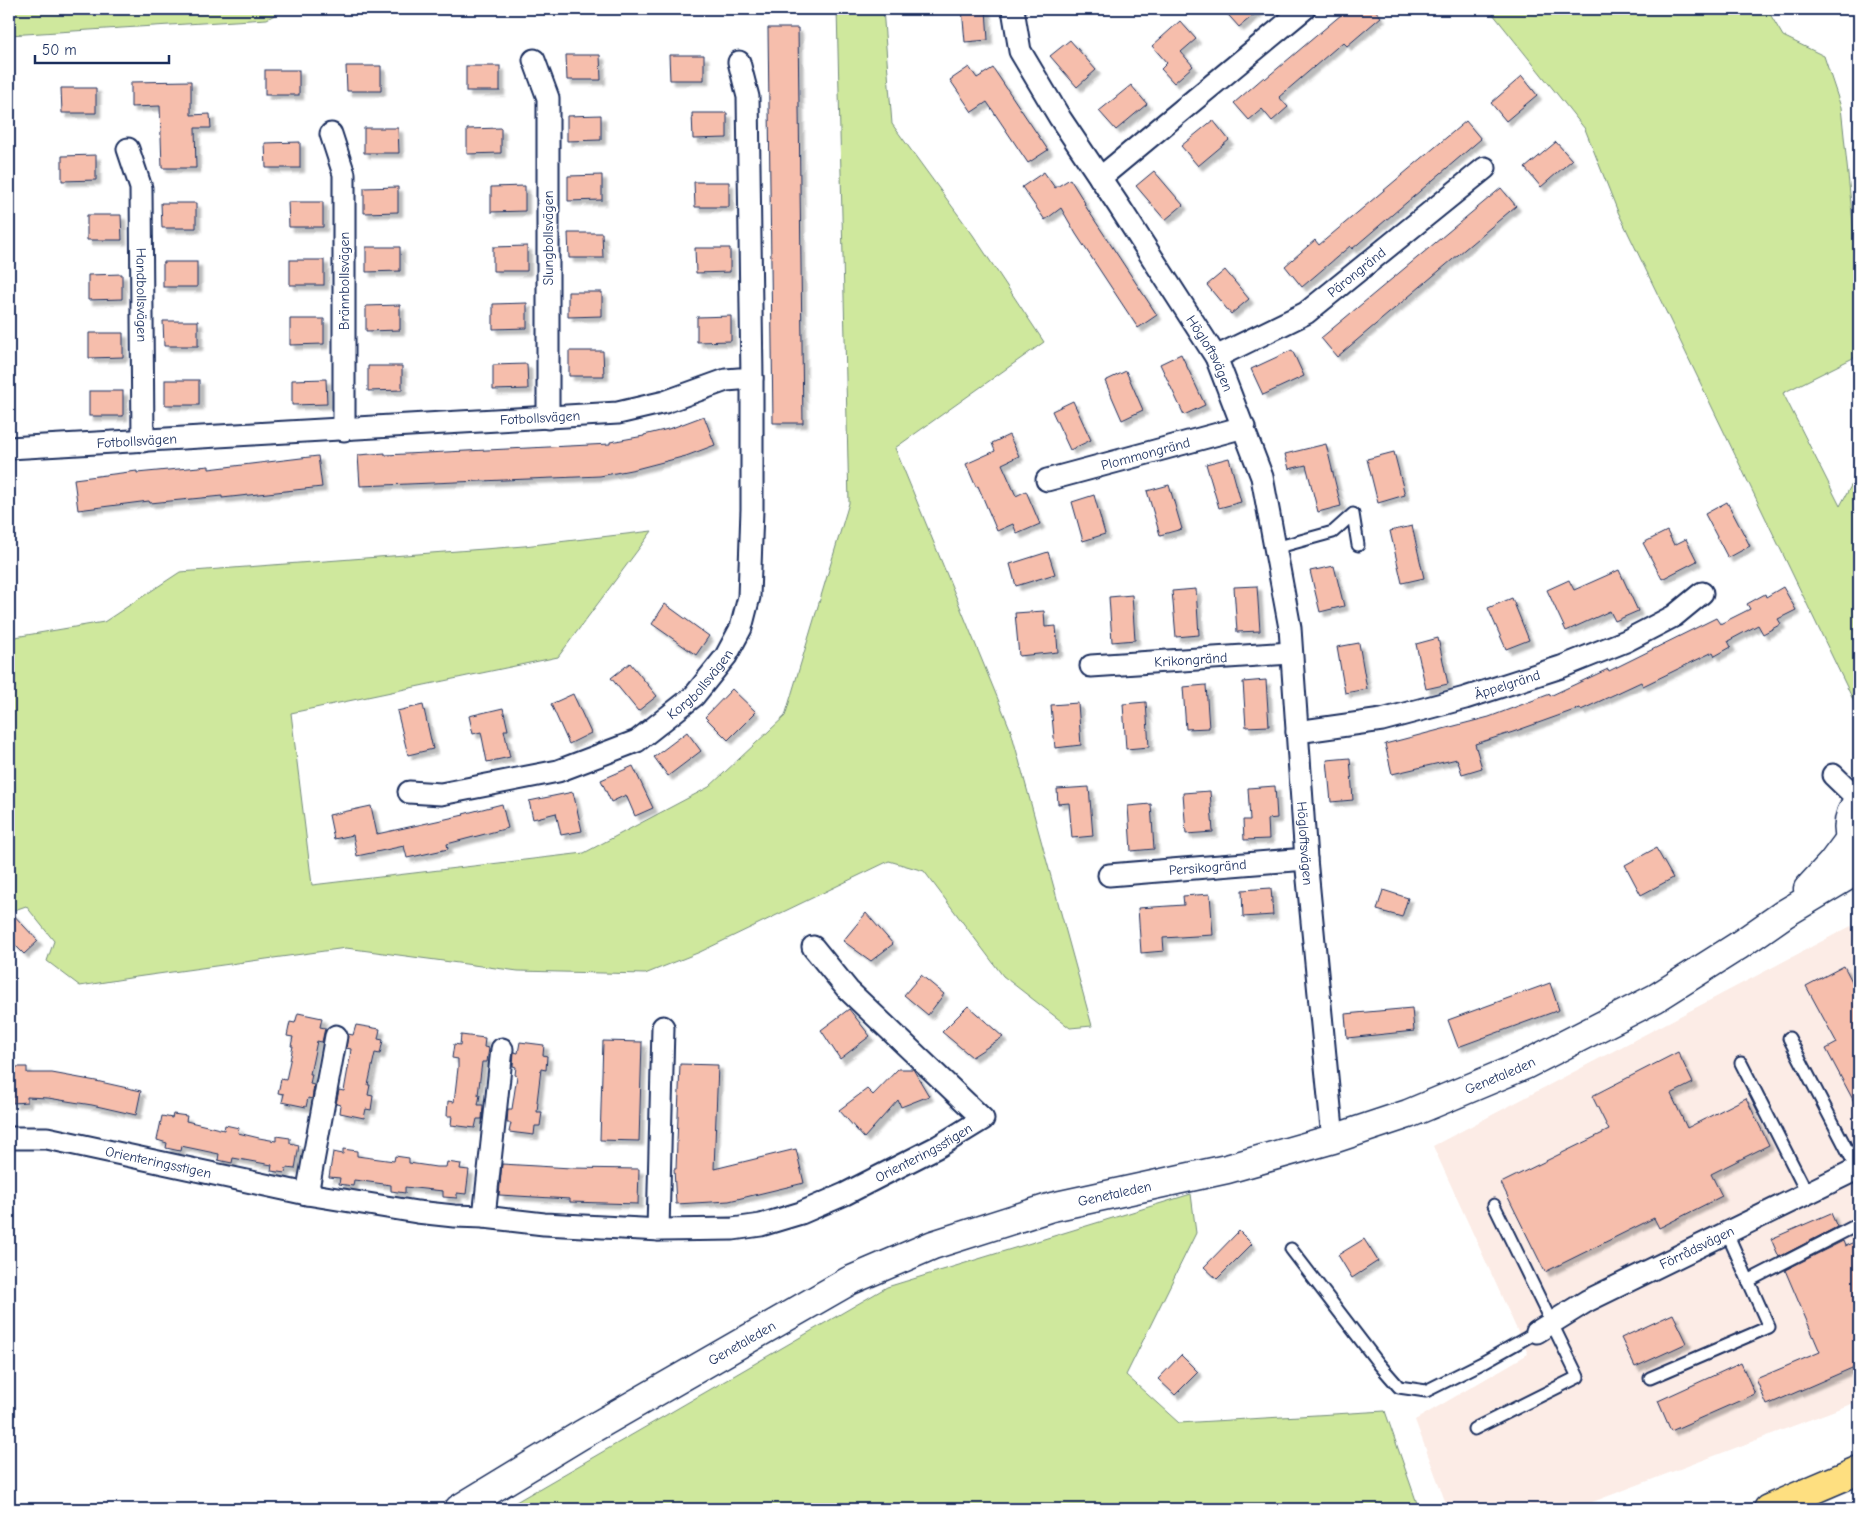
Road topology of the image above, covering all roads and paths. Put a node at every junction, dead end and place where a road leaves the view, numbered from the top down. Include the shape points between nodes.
1 (1013, 9) edge
2 (1304, 9) edge
3 (534, 60) dead end
4 (739, 62) dead end
5 (331, 134) dead end
6 (128, 149) dead end
7 (1485, 168) dead end
8 (1100, 178) junction
9 (1216, 357) junction
10 (752, 378) junction
11 (548, 418) junction
12 (1244, 427) junction
13 (344, 430) junction
14 (143, 441) junction
15 (9, 448) edge
16 (1047, 480) dead end
17 (1358, 545) dead end
18 (1275, 548) junction
19 (1702, 594) dead end
20 (1291, 653) junction
21 (1091, 666) dead end
22 (1297, 732) junction
23 (1833, 775) dead end
24 (409, 792) dead end
25 (1859, 800) edge
26 (1855, 847) edge
27 (1306, 859) junction
28 (1859, 869) edge
29 (1109, 875) dead end
30 (1784, 914) junction
31 (813, 947) dead end
32 (663, 1027) dead end
33 (336, 1036) dead end
34 (1788, 1038) dead end
35 (502, 1049) dead end
36 (1740, 1063) dead end
37 (9, 1138) edge
38 (1333, 1139) junction
39 (1858, 1168) edge
40 (1808, 1193) junction
41 (308, 1194) junction
42 (1494, 1205) dead end
43 (484, 1217) junction
44 (1859, 1224) edge
45 (658, 1230) junction
46 (1727, 1232) junction
47 (1292, 1249) dead end
48 (1748, 1280) junction
49 (1544, 1327) junction
50 (1650, 1378) dead end
51 (1474, 1429) dead end
52 (1859, 1470) edge
53 (459, 1509) edge
54 (1768, 1509) edge

1 - 8 street, Högloftsvägen via 1020,51
2 - 8 street
3 - 11 street, Slungbollsvägen via 548,98
4 - 10 street via 748,97
5 - 13 street, Brännbollsvägen via 344,174
6 - 14 street, Handbollsvägen via 141,188
7 - 9 street, Pärongränd via 1306,313
8 - 9 street, Högloftsvägen
9 - 12 street, Högloftsvägen
10 - 11 street, Fotbollsvägen via 726,380 665,402 618,413
10 - 24 street, Korgbollsvägen via 749,597 741,628 726,656 694,696 637,741 558,771 442,794
11 - 13 street, Fotbollsvägen
12 - 16 street, Plommongränd
12 - 18 street, Högloftsvägen via 1262,477
13 - 14 street, Fotbollsvägen
14 - 15 street, Fotbollsvägen
17 - 18 lane via 1352,514 1334,532
18 - 20 street, Högloftsvägen via 1290,628
19 - 22 street, Äppelgränd via 1674,616 1561,667 1382,720
20 - 21 street, Krikongränd
20 - 22 street, Högloftsvägen
22 - 27 street, Högloftsvägen
23 - 25 street
25 - 26 main road via 1848,823
26 - 30 main road, Genetaleden via 1832,863
27 - 29 street, Persikogränd
27 - 38 street, Högloftsvägen
28 - 30 main road, Genetaleden
30 - 38 main road, Genetaleden via 1656,998 1525,1065 1408,1114
31 - 45 street, Orienteringsstigen via 848,990 984,1119 939,1146 801,1213 761,1225 733,1229
32 - 45 street
33 - 41 street
34 - 39 lane
35 - 43 street
36 - 40 lane
37 - 41 street, Orienteringsstigen via 47,1138
38 - 53 main road, Genetaleden via 1227,1169 1052,1207 933,1245 849,1281
39 - 40 street, Förrådsvägen
40 - 46 street, Förrådsvägen
41 - 43 street, Orienteringsstigen via 432,1214
42 - 49 lane
43 - 45 street, Orienteringsstigen via 544,1224
44 - 48 lane
46 - 48 lane
46 - 49 street, Förrådsvägen via 1587,1301
47 - 49 lane via 1399,1387 1426,1391
48 - 50 lane via 1769,1328
49 - 51 lane via 1578,1377
52 - 54 highway

